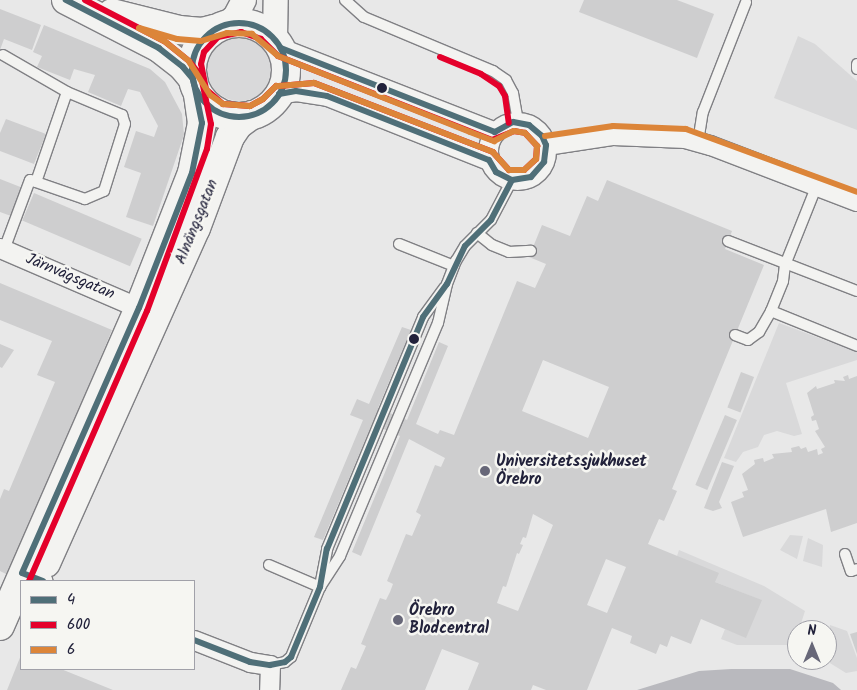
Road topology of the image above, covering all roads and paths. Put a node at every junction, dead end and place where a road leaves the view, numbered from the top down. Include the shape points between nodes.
1 (244, 0) edge
2 (276, 0) edge
3 (345, 0) edge
4 (746, 2) dead end
5 (78, 5) edge
6 (220, 27) junction
7 (278, 44) junction
8 (3, 55) dead end
9 (857, 64) edge
10 (857, 68) edge
11 (195, 86) junction
12 (67, 92) junction
13 (279, 94) junction
14 (252, 115) junction
15 (518, 122) junction
16 (495, 132) junction
17 (698, 142) junction
18 (546, 145) junction
19 (489, 160) junction
20 (512, 180) junction
21 (36, 182) junction
22 (817, 185) junction
23 (857, 201) edge
24 (477, 232) junction
25 (728, 241) dead end
26 (400, 244) dead end
27 (2, 249) edge
28 (531, 251) dead end
29 (785, 264) junction
30 (454, 266) junction
31 (447, 284) junction
32 (857, 292) edge
33 (771, 311) junction
34 (148, 312) junction
35 (735, 335) dead end
36 (857, 346) edge
37 (845, 554) dead end
38 (269, 565) dead end
39 (857, 569) edge
40 (35, 579) edge
41 (320, 587) junction
42 (20, 599) edge
43 (20, 612) edge
44 (0, 626) edge
45 (195, 640) edge
46 (0, 644) edge
47 (270, 665) junction
48 (269, 690) edge

1 - 6 street via 235,17
2 - 7 street
3 - 15 lane via 364,16 493,71 506,80 513,93
4 - 17 lane via 703,112
5 - 6 main road via 178,30 202,32
5 - 11 main road via 159,48 183,67
6 - 7 main road via 255,25
6 - 11 main road via 196,48 192,64
7 - 13 main road via 286,70
7 - 16 street
8 - 12 lane
9 - 10 lane
11 - 14 main road via 220,113
11 - 34 main road, Alnängsgatan via 202,123 194,164
12 - 21 lane
12 - 21 lane via 122,116 125,124 104,192 85,199
13 - 14 main road via 269,106
13 - 19 street via 296,91 327,96
14 - 34 main road, Alnängsgatan via 238,125 230,137
15 - 16 street via 504,125
15 - 18 street via 536,129
16 - 19 street via 488,148
17 - 18 street via 636,134
17 - 22 street
18 - 20 street via 544,162 537,173 526,179
19 - 20 street via 496,172
20 - 24 lane via 491,220
21 - 27 lane via 30,180
22 - 23 street
22 - 29 lane
24 - 28 lane via 492,245 509,252
24 - 30 lane
25 - 29 lane
26 - 30 lane
27 - 34 street, Järnvägsgatan
29 - 32 lane
29 - 33 lane via 783,281
30 - 31 lane
31 - 41 lane via 438,323 340,556
31 - 41 lane via 423,317 327,549
33 - 35 lane via 759,332 748,340
33 - 36 lane
34 - 40 main road, Alnängsgatan
37 - 39 lane via 851,571
38 - 41 lane
41 - 47 lane via 291,657 285,662
42 - 44 main road, Alnängsgatan
43 - 46 main road
45 - 47 street via 250,662
47 - 48 street

